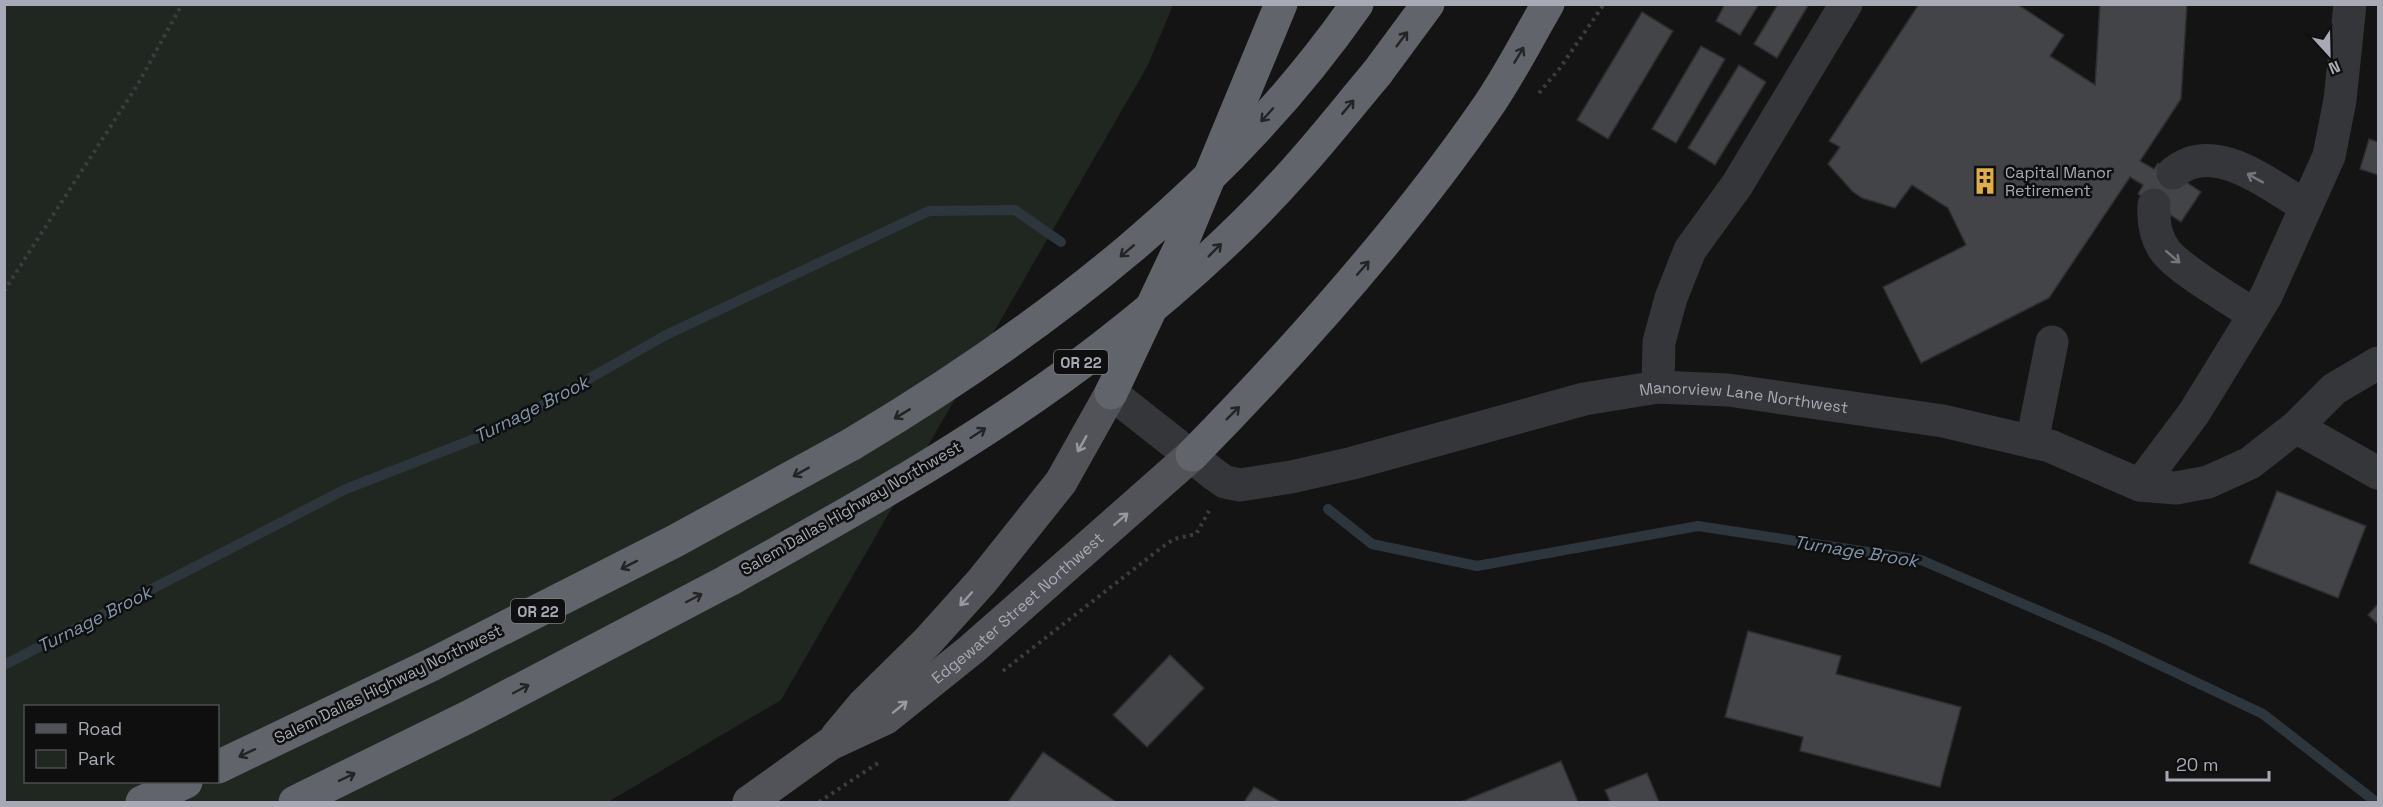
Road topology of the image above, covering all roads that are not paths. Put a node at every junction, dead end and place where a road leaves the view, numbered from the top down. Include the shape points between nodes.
1 (1281, 4) edge
2 (1357, 4) edge
3 (1428, 4) edge
4 (1548, 4) edge
5 (1846, 4) edge
6 (2350, 4) edge
7 (2173, 173) dead end
8 (2154, 205) dead end
9 (2306, 206) junction
10 (2254, 315) junction
11 (2052, 342) dead end
12 (2379, 363) edge
13 (1658, 387) junction
14 (1111, 393) junction
15 (2296, 426) junction
16 (2032, 442) junction
17 (1192, 455) junction
18 (2379, 473) edge
19 (2140, 485) junction
20 (830, 744) junction
21 (219, 767) edge
22 (184, 783) edge
23 (142, 802) edge
24 (295, 802) edge
25 (749, 802) edge

1 - 14 highway via 1182,243
2 -> 21 highway, Salem Dallas Highway Northwest / OR 22, bridge via 1322,54 1242,142 1149,233 989,359 852,444 675,542
24 -> 3 highway, Salem Dallas Highway Northwest / OR 22, bridge via 470,716 729,580 895,487 1012,411 1105,345 1201,264 1297,169 1377,74
17 -> 4 highway via 1388,238 1489,105
5 - 13 street via 1737,185 1690,250 1659,342
6 - 9 street via 2340,100 2329,156
9 -> 7 street via 2226,162 2190,163
8 -> 10 street via 2157,238 2167,253
9 - 10 street
10 - 19 street via 2194,413
11 - 16 street
12 - 15 street, Manorview Lane Northwest via 2334,390
13 - 16 street, Manorview Lane Northwest via 1728,390 1943,421
13 - 17 street, Manorview Lane Northwest via 1584,399 1353,464 1255,484 1225,482
14 - 17 street, Manorview Lane Northwest
14 -> 20 main road, Edgewater Street Northwest via 1061,482 982,581
15 - 18 street
15 - 19 street, Manorview Lane Northwest via 2250,463 2208,482 2176,488
16 - 19 street, Manorview Lane Northwest
20 -> 17 main road, Edgewater Street Northwest via 886,718 972,649
20 - 25 main road, Edgewater Street Northwest
22 - 23 highway

